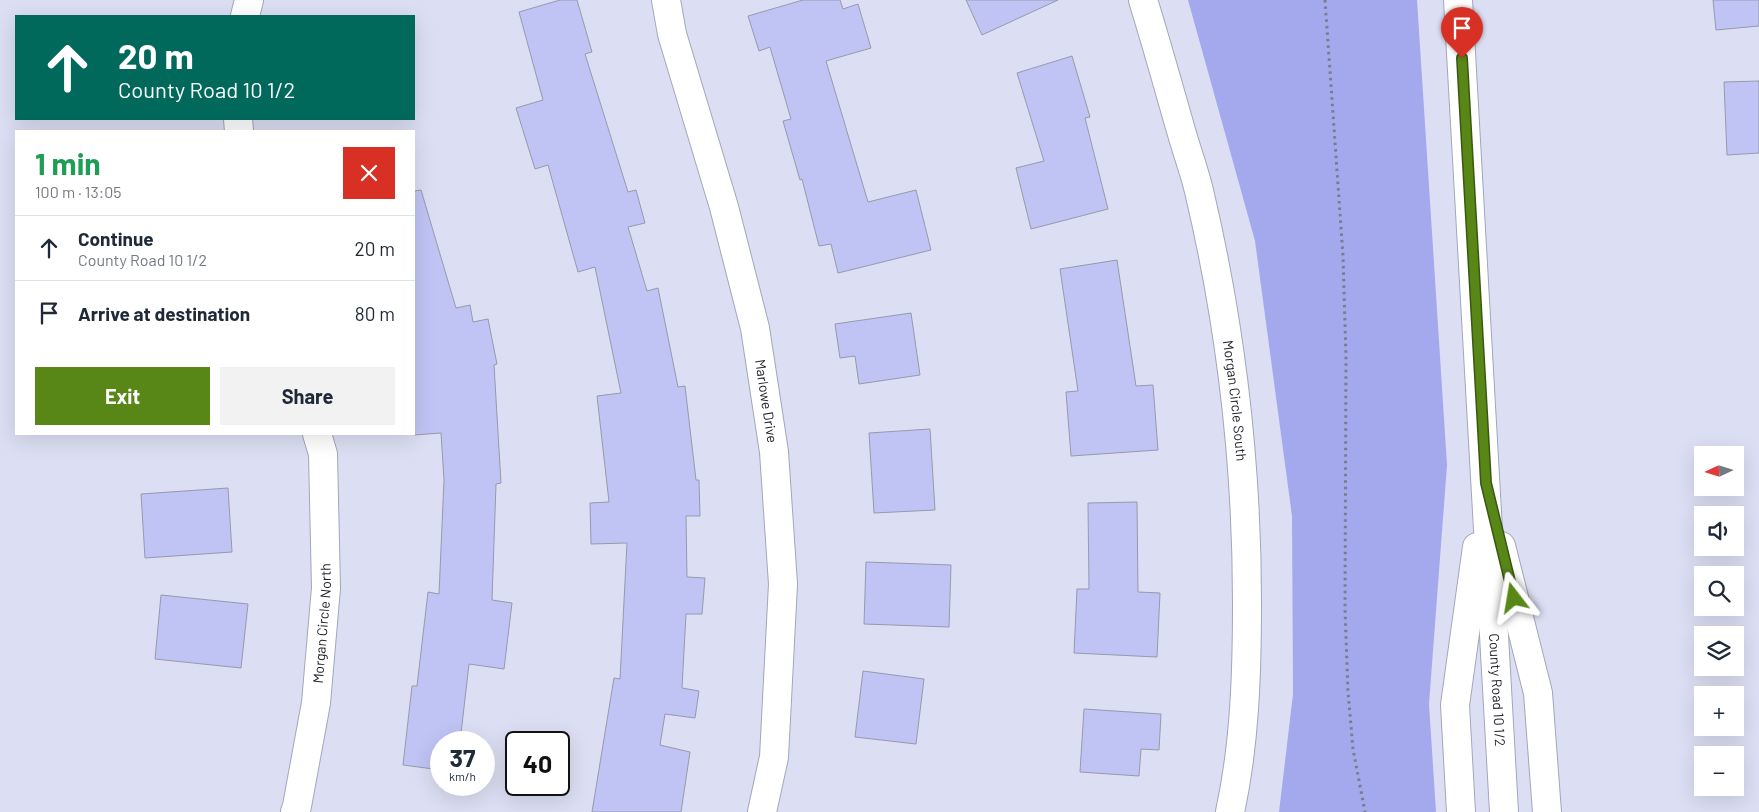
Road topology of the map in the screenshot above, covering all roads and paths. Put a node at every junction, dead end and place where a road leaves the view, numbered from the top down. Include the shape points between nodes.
1 (249, 0) edge
2 (666, 0) edge
3 (1143, 0) edge
4 (1325, 0) edge
5 (1458, 0) edge
6 (245, 15) edge
7 (317, 435) edge
8 (1486, 483) junction
9 (301, 810) edge
10 (762, 812) edge
11 (1230, 812) edge
12 (1365, 812) edge
13 (1461, 812) edge
14 (1504, 812) edge
15 (1547, 812) edge

1 - 6 street
2 - 10 street, Marlowe Drive via 672,34 724,207 755,328 774,452 783,584 774,757
3 - 11 street, Morgan Circle South via 1198,190 1232,364 1247,564 1247,669 1238,774
4 - 12 path via 1343,265 1348,692 1353,750
5 - 8 street, County Road 10 1/2
7 - 9 street, Morgan Circle North via 323,454 326,588 316,703
8 - 13 street via 1455,705
8 - 14 street, County Road 10 1/2
8 - 15 street via 1538,693

